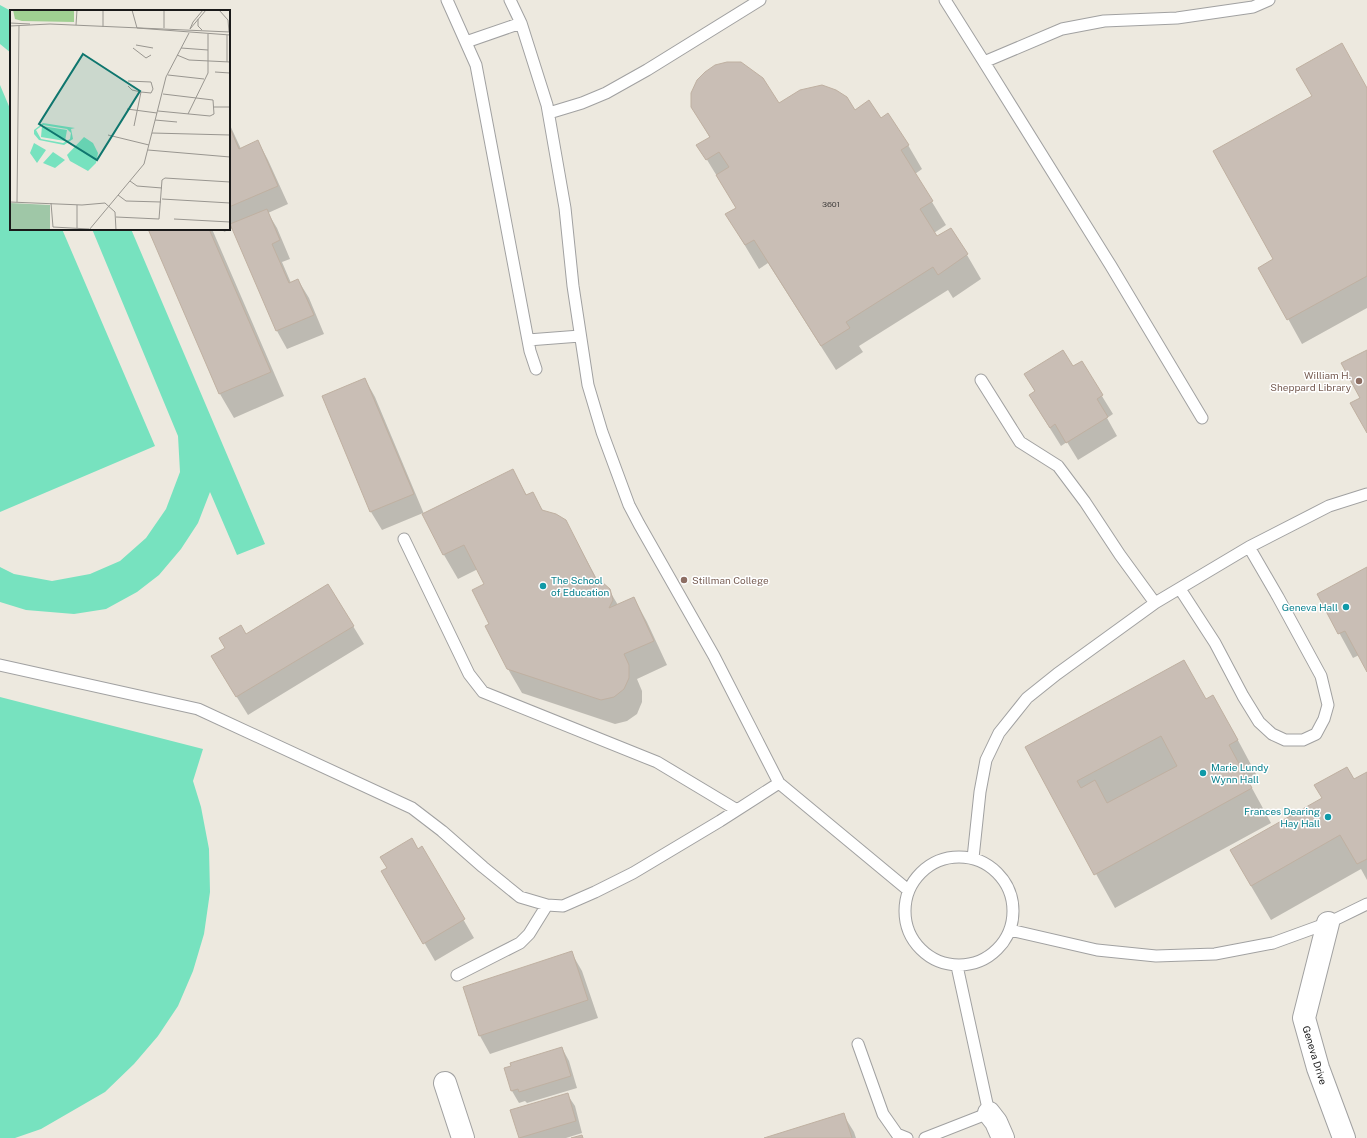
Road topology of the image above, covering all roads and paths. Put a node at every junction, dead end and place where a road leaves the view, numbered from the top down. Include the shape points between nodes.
1 (446, 0) edge
2 (510, 0) edge
3 (760, 0) edge
4 (945, 0) edge
5 (1269, 0) edge
6 (521, 23) junction
7 (466, 42) junction
8 (984, 62) junction
9 (549, 113) junction
10 (580, 336) junction
11 (528, 340) junction
12 (536, 369) dead end
13 (981, 380) dead end
14 (1202, 418) dead end
15 (1367, 494) edge
16 (404, 539) dead end
17 (1249, 547) junction
18 (1180, 589) junction
19 (1155, 603) junction
20 (0, 665) edge
21 (779, 783) junction
22 (737, 810) junction
23 (973, 858) junction
24 (908, 890) junction
25 (1367, 904) edge
26 (547, 905) junction
27 (1328, 924) junction
28 (1010, 930) junction
29 (957, 966) junction
30 (457, 975) dead end
31 (858, 1044) dead end
32 (445, 1083) dead end
33 (989, 1113) junction
34 (463, 1138) edge
35 (907, 1138) edge
36 (924, 1138) edge
37 (1003, 1138) edge
38 (1344, 1138) edge

1 - 7 lane
2 - 6 lane
3 - 9 lane via 606,93
4 - 8 lane
5 - 8 lane via 1253,6 1184,16 1104,21 1062,29
6 - 7 lane
6 - 9 lane
7 - 11 lane via 476,65
8 - 14 lane via 1112,266
9 - 10 lane via 565,208
10 - 11 lane
10 - 21 lane via 588,385 629,505 714,656
11 - 12 lane
13 - 19 lane via 1020,442 1058,466
15 - 17 lane via 1329,506
16 - 22 lane via 469,674 483,692 657,762
17 - 18 lane
17 - 18 lane via 1321,676 1328,705 1316,734 1303,740 1285,740 1272,734 1259,722 1215,643
18 - 19 lane
19 - 23 lane via 1027,698 998,733 986,760
20 - 26 lane via 198,709 412,808 520,897
21 - 22 lane
21 - 24 lane
22 - 26 lane via 633,873 563,906
23 - 24 lane via 958,856 942,859 916,876
23 - 28 lane via 990,866 1003,878 1011,894 1014,912
24 - 29 lane via 904,907 912,941 925,954 940,963
25 - 27 lane
26 - 30 lane via 529,934 520,943
27 - 28 lane via 1273,944 1214,954 1156,956 1097,950
27 - 38 street, Geneva Drive via 1304,1018 1318,1068
28 - 29 lane via 1002,945 990,956 974,964
29 - 33 lane
31 - 35 lane via 884,1114 897,1134
32 - 34 street
33 - 36 lane
33 - 37 street

